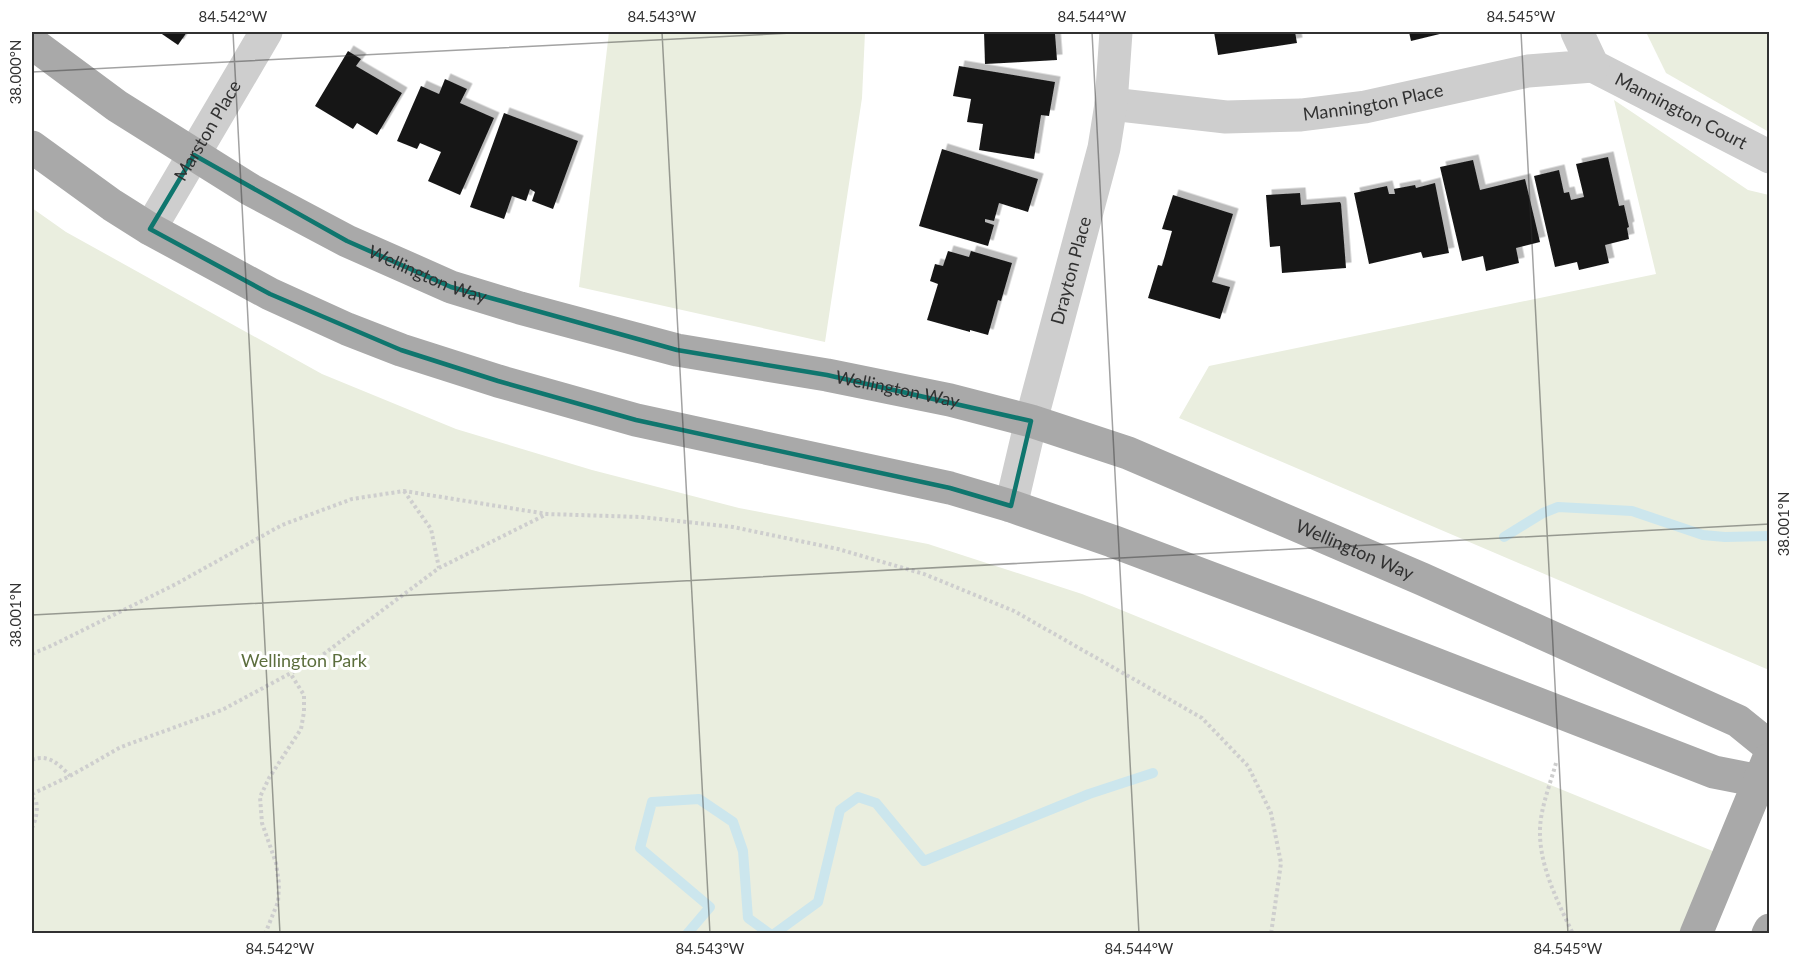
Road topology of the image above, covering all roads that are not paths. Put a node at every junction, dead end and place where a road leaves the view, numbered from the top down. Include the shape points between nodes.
1 (266, 32) edge
2 (1116, 32) edge
3 (1576, 32) edge
4 (32, 43) edge
5 (1593, 66) junction
6 (1112, 104) junction
7 (32, 147) edge
8 (194, 155) junction
9 (1770, 157) edge
10 (150, 229) junction
11 (1031, 421) junction
12 (1011, 506) junction
13 (1770, 747) edge
14 (1766, 773) edge
15 (1696, 933) edge

1 - 8 street, Marston Place
2 - 6 street, Drayton Place
3 - 5 street
4 - 8 main road, Wellington Way via 117,106
5 - 6 street, Mannington Place via 1528,71 1365,107 1301,115 1226,117
5 - 9 street, Mannington Court
6 - 11 street, Drayton Place via 1104,148
7 - 10 main road via 111,206
8 - 10 street, Marston Place
8 - 11 main road, Wellington Way via 347,241 451,287 677,350 827,375
10 - 12 main road via 270,294 401,350 636,420 950,488
11 - 12 street, Drayton Place
11 - 13 main road, Wellington Way via 1128,453 1422,579 1738,721
12 - 14 main road via 1314,617 1714,772
14 - 15 main road

